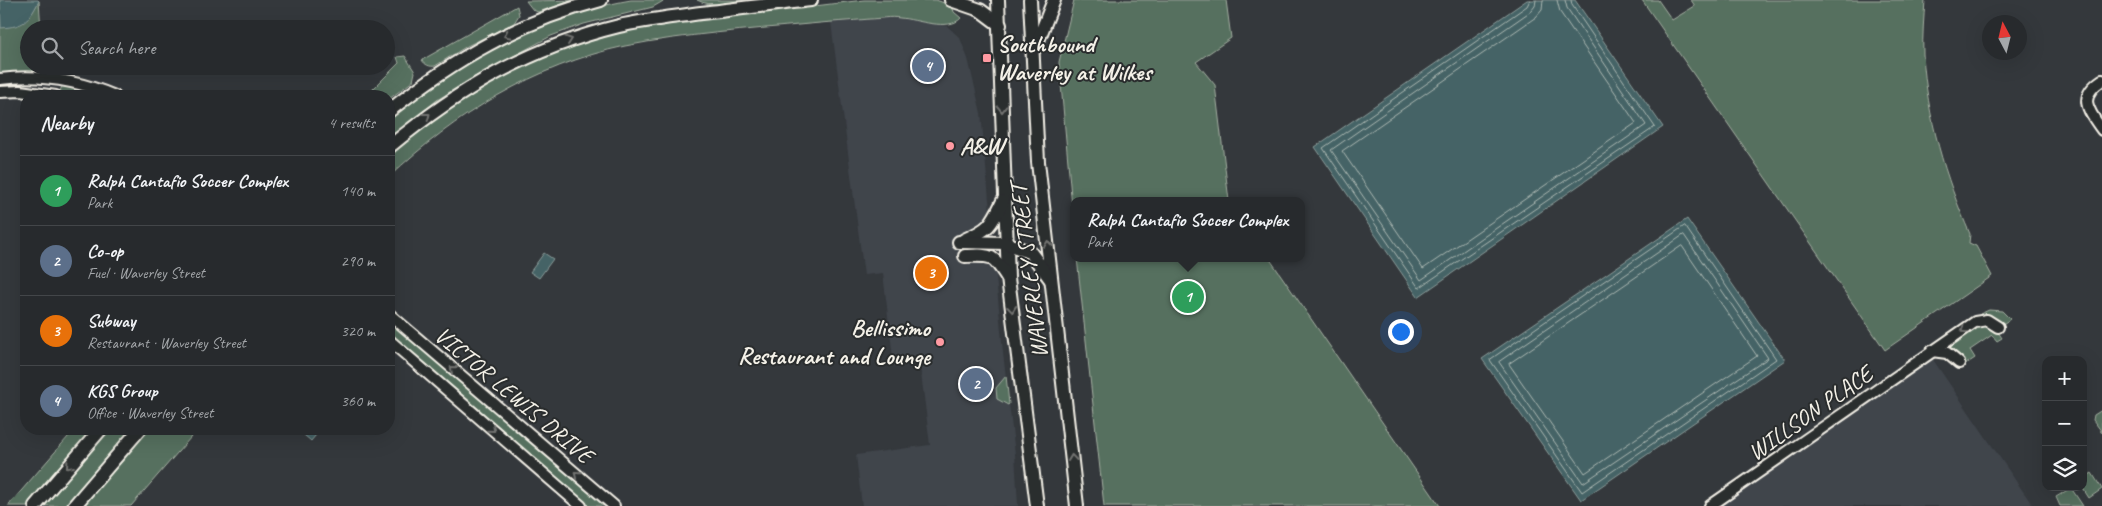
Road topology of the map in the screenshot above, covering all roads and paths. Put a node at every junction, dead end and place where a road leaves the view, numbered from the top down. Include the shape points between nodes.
1 (601, 0) edge
2 (811, 0) edge
3 (951, 0) edge
4 (998, 0) edge
5 (1030, 0) edge
6 (1054, 0) edge
7 (1000, 25) junction
8 (1033, 53) junction
9 (0, 79) edge
10 (2102, 80) edge
11 (97, 90) edge
12 (20, 91) edge
13 (0, 92) edge
14 (395, 106) edge
15 (2102, 130) edge
16 (395, 142) edge
17 (1004, 199) junction
18 (1006, 244) junction
19 (965, 256) dead end
20 (1008, 278) junction
21 (1052, 282) junction
22 (395, 319) edge
23 (1998, 327) dead end
24 (395, 345) edge
25 (1932, 351) junction
26 (1959, 363) dead end
27 (96, 435) edge
28 (135, 435) edge
29 (35, 506) edge
30 (74, 506) edge
31 (581, 506) edge
32 (614, 506) edge
33 (1037, 506) edge
34 (1077, 506) edge
35 (1710, 506) edge

1 -> 14 main road via 532,23 476,50 428,80
16 -> 2 main road via 462,92 540,51 573,39 620,26
3 - 7 main road via 980,10
4 - 7 main road, WAVERLEY STREET
5 - 8 main road, WAVERLEY STREET
6 - 8 main road
7 -> 17 main road, WAVERLEY STREET
21 -> 8 main road, WAVERLEY STREET via 1038,162
9 - 11 street via 25,77 64,81
10 - 15 street via 2094,85 2087,98 2090,112
12 - 13 street
17 - 18 main road, WAVERLEY STREET
17 - 18 main road via 985,231 959,242
18 - 20 main road, WAVERLEY STREET
18 - 21 main road via 1031,253
19 - 20 main road via 988,255 997,261
20 -> 33 main road, WAVERLEY STREET
34 -> 21 main road, WAVERLEY STREET
32 -> 22 street, VICTOR LEWIS DRIVE
23 -> 25 street, WILLSON PLACE via 1979,320
24 -> 31 street, VICTOR LEWIS DRIVE
25 - 26 street via 1947,353
25 - 35 street, WILLSON PLACE
27 -> 29 main road
28 - 30 main road

